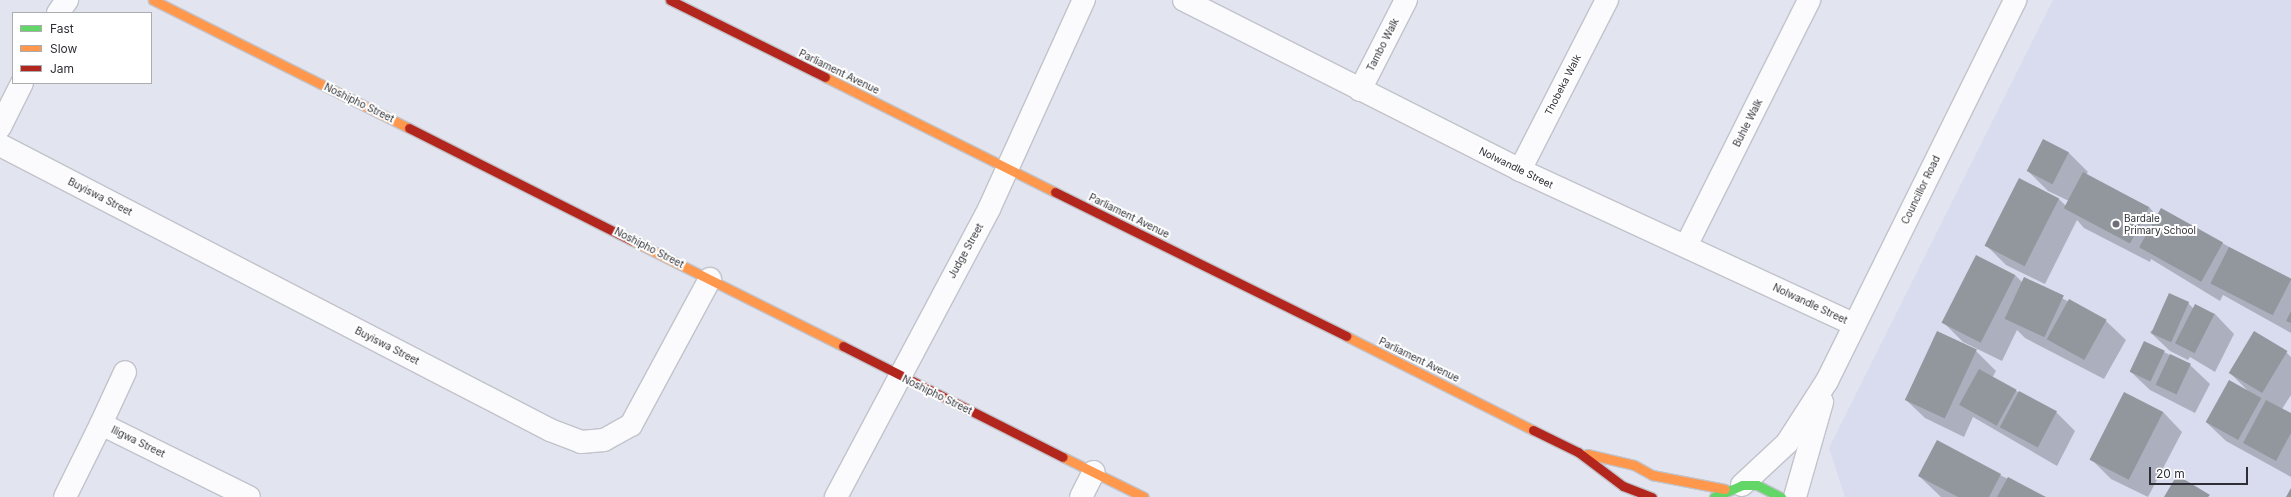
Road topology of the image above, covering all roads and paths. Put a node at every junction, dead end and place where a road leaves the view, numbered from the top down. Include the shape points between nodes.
1 (66, 0) edge
2 (153, 0) edge
3 (670, 0) edge
4 (1084, 0) edge
5 (1184, 0) edge
6 (1406, 0) edge
7 (1607, 0) edge
8 (1809, 0) edge
9 (2015, 0) edge
10 (59, 12) edge
11 (22, 84) edge
12 (1360, 90) junction
13 (0, 127) edge
14 (0, 145) edge
15 (1008, 168) junction
16 (1520, 170) junction
17 (1686, 246) junction
18 (710, 279) junction
19 (1854, 324) junction
20 (126, 372) dead end
21 (898, 376) junction
22 (1827, 381) junction
23 (101, 424) junction
24 (1578, 452) junction
25 (1094, 472) junction
26 (1734, 487) junction
27 (65, 497) edge
28 (249, 497) edge
29 (836, 497) edge
30 (1081, 497) edge
31 (1144, 497) edge
32 (1652, 497) edge
33 (1714, 497) edge
34 (1781, 497) edge
35 (1796, 497) edge

1 - 10 street
2 - 18 street, Noshipho Street
3 - 15 street, Parliament Avenue
4 - 15 street, Judge Street
5 - 12 street, Nolwandle Street
6 - 12 street, Tambo Walk
7 - 16 street, Thobeka Walk
8 - 17 street, Buhle Walk
9 - 19 street, Councillor Road
11 - 13 street
12 - 16 street, Nolwandle Street
14 - 18 street, Buyiswa Street via 550,430 581,442 604,440 631,425
15 - 21 street, Judge Street
15 - 24 street, Parliament Avenue
16 - 17 street, Nolwandle Street
17 - 19 street, Nolwandle Street
18 - 21 street, Noshipho Street
19 - 22 street, Councillor Road
20 - 23 street
21 - 25 street, Noshipho Street
21 - 29 street, Judge Street
22 - 26 street, Councillor Road via 1787,443
22 - 35 street, Councillor Road
23 - 27 street, Iligwa Street
23 - 28 street, Iligwa Street
24 - 26 street, Parliament Avenue via 1634,465 1652,475
24 - 32 street, Parliament Avenue via 1623,486
25 - 30 street
25 - 31 street, Noshipho Street
26 - 33 street
26 - 34 street, Parliament Avenue via 1757,485

